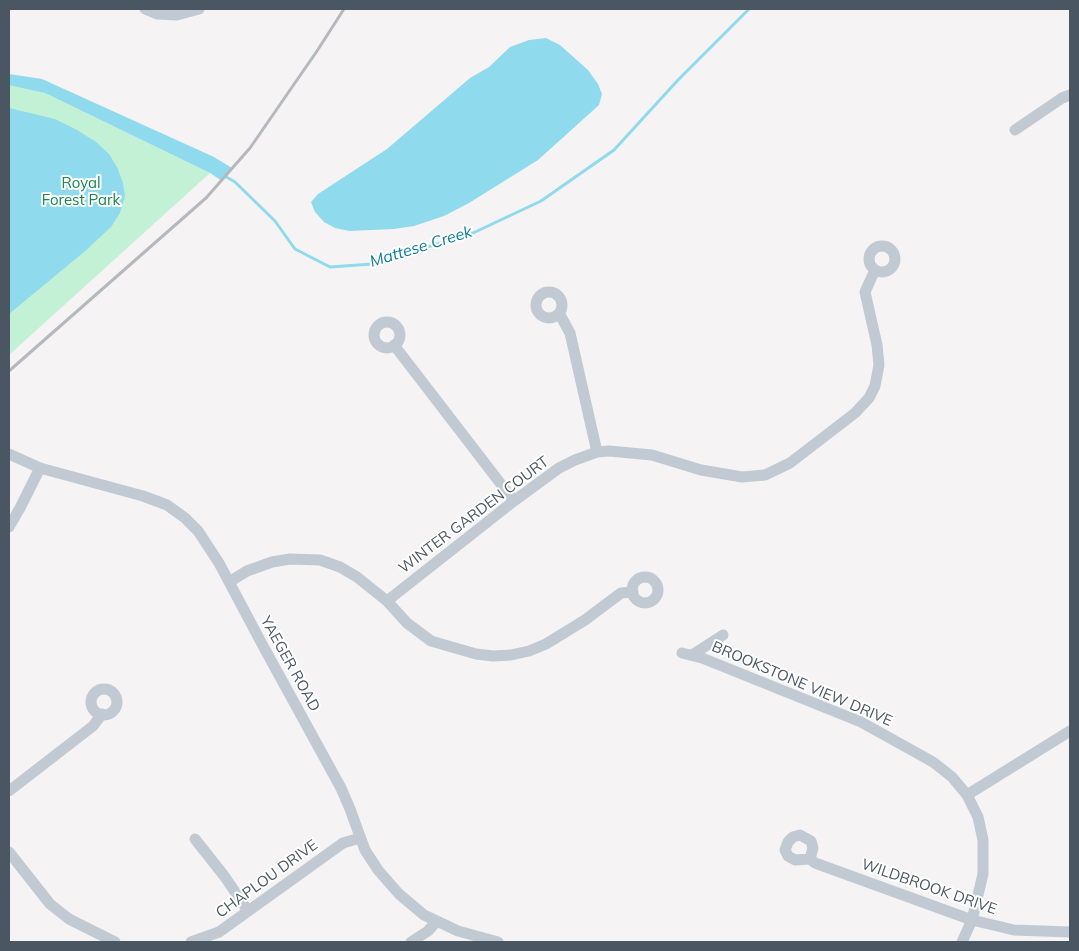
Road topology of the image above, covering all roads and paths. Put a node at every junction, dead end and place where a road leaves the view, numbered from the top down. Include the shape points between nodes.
1 (145, 9) edge
2 (199, 9) edge
3 (1070, 95) edge
4 (1015, 130) dead end
5 (875, 270) dead end
6 (559, 313) dead end
7 (394, 345) dead end
8 (597, 452) junction
9 (9, 454) edge
10 (40, 468) junction
11 (514, 501) junction
12 (9, 527) edge
13 (229, 582) junction
14 (633, 592) dead end
15 (387, 601) junction
16 (723, 635) dead end
17 (102, 714) dead end
18 (1070, 731) edge
19 (9, 791) edge
20 (967, 795) junction
21 (360, 838) junction
22 (195, 839) dead end
23 (9, 852) edge
24 (810, 859) dead end
25 (248, 910) junction
26 (972, 920) junction
27 (436, 922) junction
28 (1070, 932) edge
29 (476, 939) edge
30 (115, 942) edge
31 (191, 942) edge
32 (411, 942) edge
33 (498, 942) edge
34 (962, 942) edge

1 - 2 street via 157,14 177,15
3 - 4 street
5 - 8 street, WINTER GARDEN COURT via 865,292 879,365 875,386 869,398 855,412 790,463 765,475 742,477 701,470 652,455
6 - 8 street via 570,333
7 - 11 street
8 - 11 street, WINTER GARDEN COURT via 559,468
9 - 10 street, YAEGER ROAD
10 - 12 street
10 - 13 street, YAEGER ROAD via 143,496 176,511 209,546
11 - 15 street, WINTER GARDEN COURT
13 - 15 street via 272,562 320,560 357,577
13 - 21 street, YAEGER ROAD via 341,788
14 - 15 street via 621,593 546,644 502,656 476,654 432,641 407,623
16 - 20 street, BROOKSTONE VIEW DRIVE via 687,654 861,722 933,762
17 - 19 street via 93,726
18 - 20 street
20 - 26 street, BROOKSTONE VIEW DRIVE via 978,817 984,840 983,874
21 - 25 street, CHAPLOU DRIVE via 343,843
21 - 27 street, YAEGER ROAD via 370,860 386,881 412,906
22 - 25 street
23 - 30 street via 50,904 69,920
24 - 26 street, WILDBROOK DRIVE via 815,864
25 - 31 street, CHAPLOU DRIVE via 219,932
26 - 28 street, WILDBROOK DRIVE via 1014,930
26 - 34 street, BROOKSTONE VIEW DRIVE
27 - 29 street, YAEGER ROAD
27 - 32 street
29 - 33 street, YAEGER ROAD

